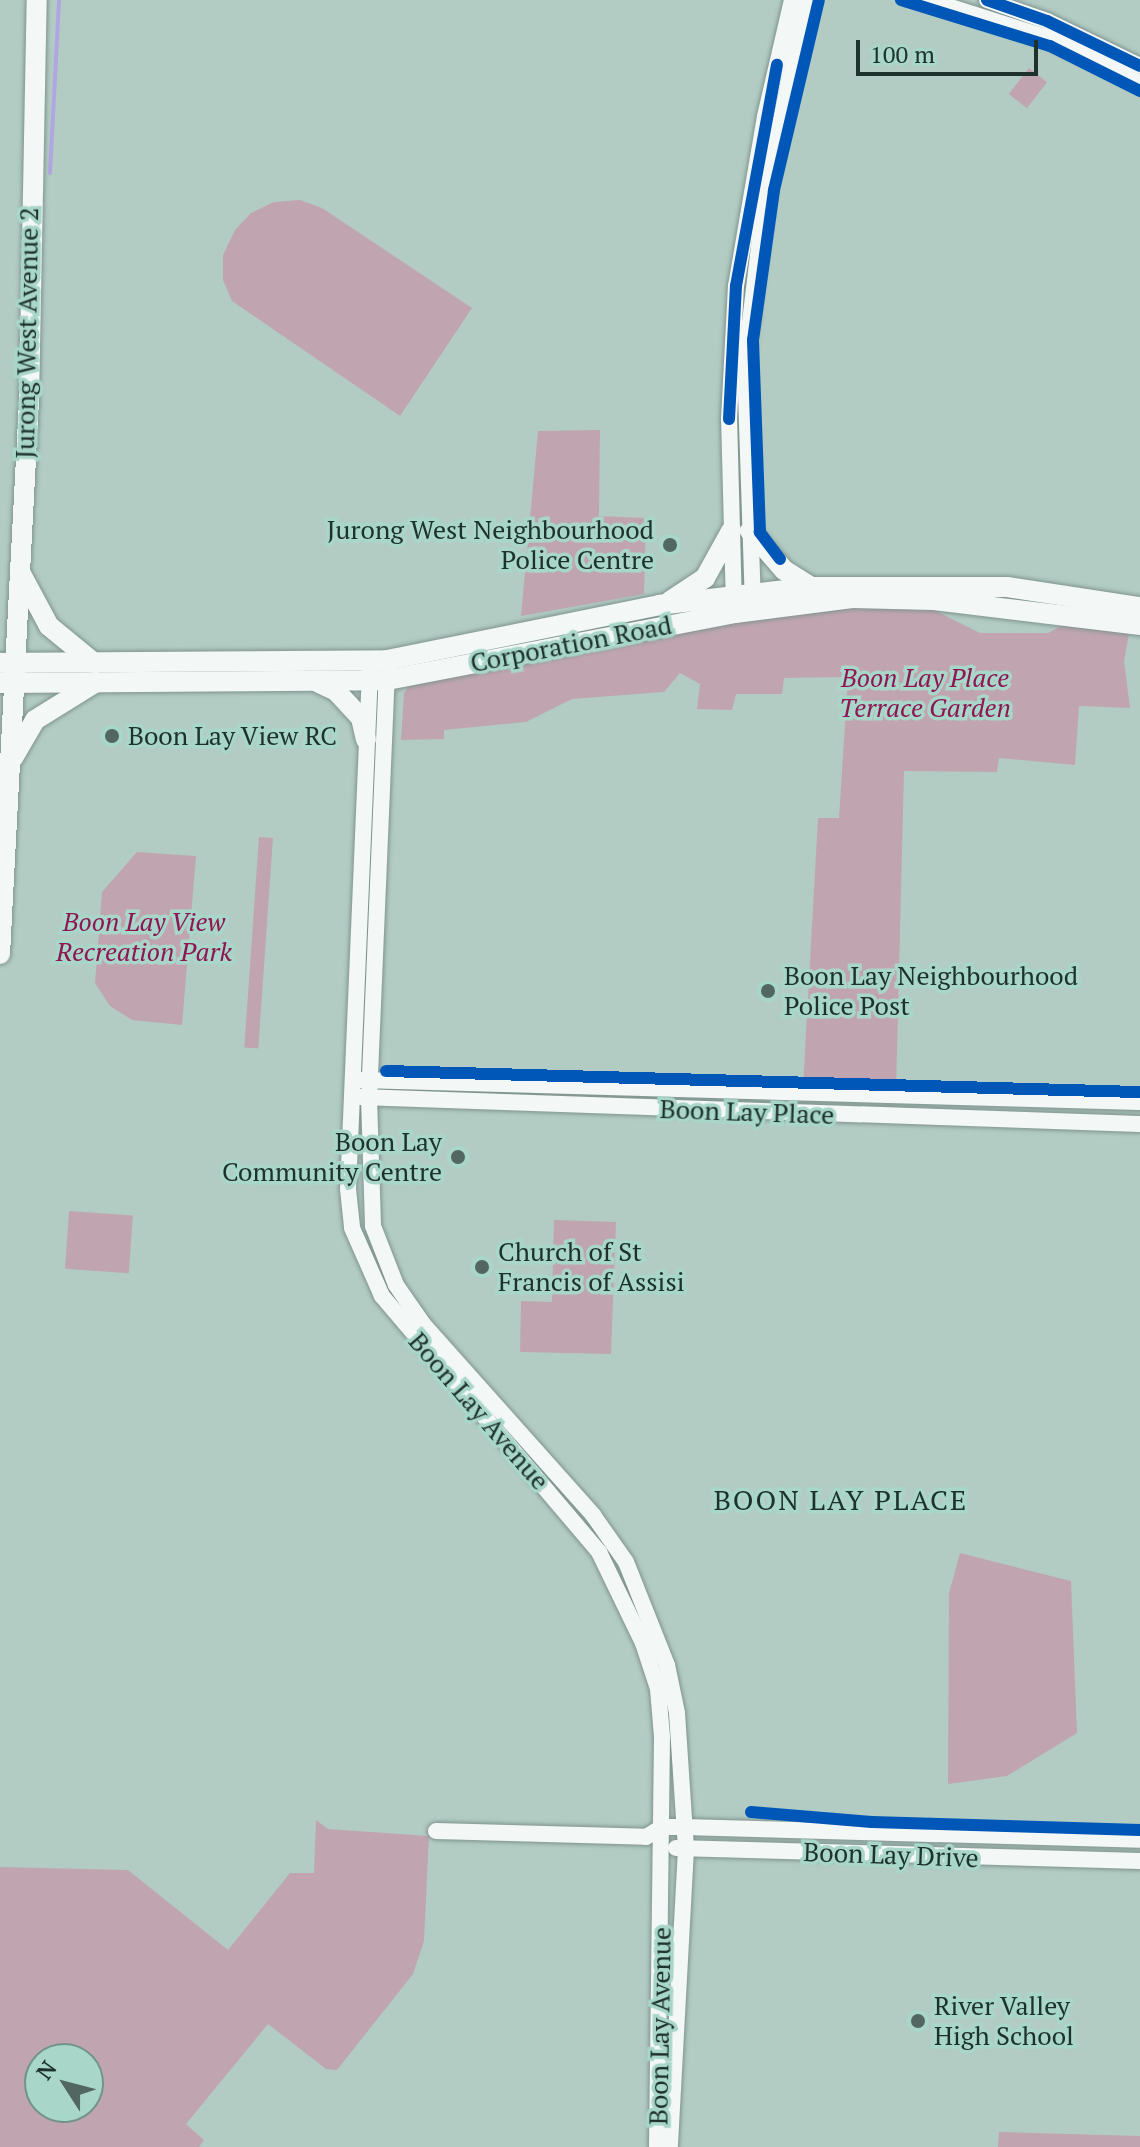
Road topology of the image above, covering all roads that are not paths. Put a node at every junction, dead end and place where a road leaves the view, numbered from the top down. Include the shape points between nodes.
1 (37, 0) edge
2 (792, 0) edge
3 (807, 0) edge
4 (929, 0) edge
5 (987, 0) edge
6 (1140, 66) edge
7 (1140, 83) edge
8 (741, 531) junction
9 (19, 568) junction
10 (811, 587) junction
11 (743, 603) junction
12 (659, 605) junction
13 (1140, 607) edge
14 (1140, 625) edge
15 (379, 671) junction
16 (97, 672) junction
17 (6, 673) edge
18 (319, 683) junction
19 (366, 739) junction
20 (8, 780) junction
21 (0, 954) edge
22 (362, 1089) junction
23 (924, 1097) junction
24 (1140, 1102) edge
25 (922, 1117) junction
26 (1140, 1124) edge
27 (662, 1827) junction
28 (684, 1827) junction
29 (436, 1831) dead end
30 (646, 1837) junction
31 (1140, 1840) edge
32 (662, 1848) junction
33 (686, 1849) junction
34 (1140, 1861) edge
35 (657, 2147) edge
36 (670, 2147) edge

1 - 9 main road, Jurong West Avenue 2 via 29,400
2 - 8 street via 765,116 736,286 730,362
3 - 8 street via 766,187 752,287
4 - 7 street via 1045,37
5 - 6 street via 1047,21
8 - 10 main road
8 - 11 street
8 - 12 main road via 705,578
9 - 16 main road via 49,626
9 - 17 main road, Jurong West Avenue 2
10 - 11 main road, Corporation Road
10 - 13 main road, Corporation Road via 1007,587
11 - 12 main road, Corporation Road
11 - 14 main road, Corporation Road via 934,600
11 - 15 main road, Corporation Road
12 - 15 main road, Corporation Road
15 - 16 main road, Corporation Road
15 - 18 main road, Corporation Road
15 - 19 street, Boon Lay Avenue
15 - 22 street, Boon Lay Avenue
16 - 17 main road, Corporation Road
16 - 18 main road, Corporation Road
16 - 20 main road via 35,720 15,752
17 - 20 main road, Jurong West Avenue 2
18 - 19 main road via 336,691 361,718
19 - 22 street, Boon Lay Avenue
20 - 21 main road, Jurong West Avenue 2
22 - 23 street, Boon Lay Place
22 - 25 street, Boon Lay Place
22 - 27 street, Boon Lay Avenue via 348,1189 352,1228 366,1266 412,1336 579,1524 623,1594 658,1689
22 - 28 street, Boon Lay Avenue via 373,1226 396,1285 423,1324 593,1515 638,1587 667,1665 677,1713
23 - 24 street, Boon Lay Place
23 - 25 street
25 - 26 street, Boon Lay Place
27 - 28 street, Boon Lay Drive
27 - 30 street
27 - 32 street, Boon Lay Avenue
28 - 31 street, Boon Lay Drive
28 - 33 street, Boon Lay Avenue
29 - 30 street
30 - 32 street
32 - 33 street, Boon Lay Drive
32 - 35 street, Boon Lay Avenue
33 - 34 street, Boon Lay Drive
33 - 36 street, Boon Lay Avenue

